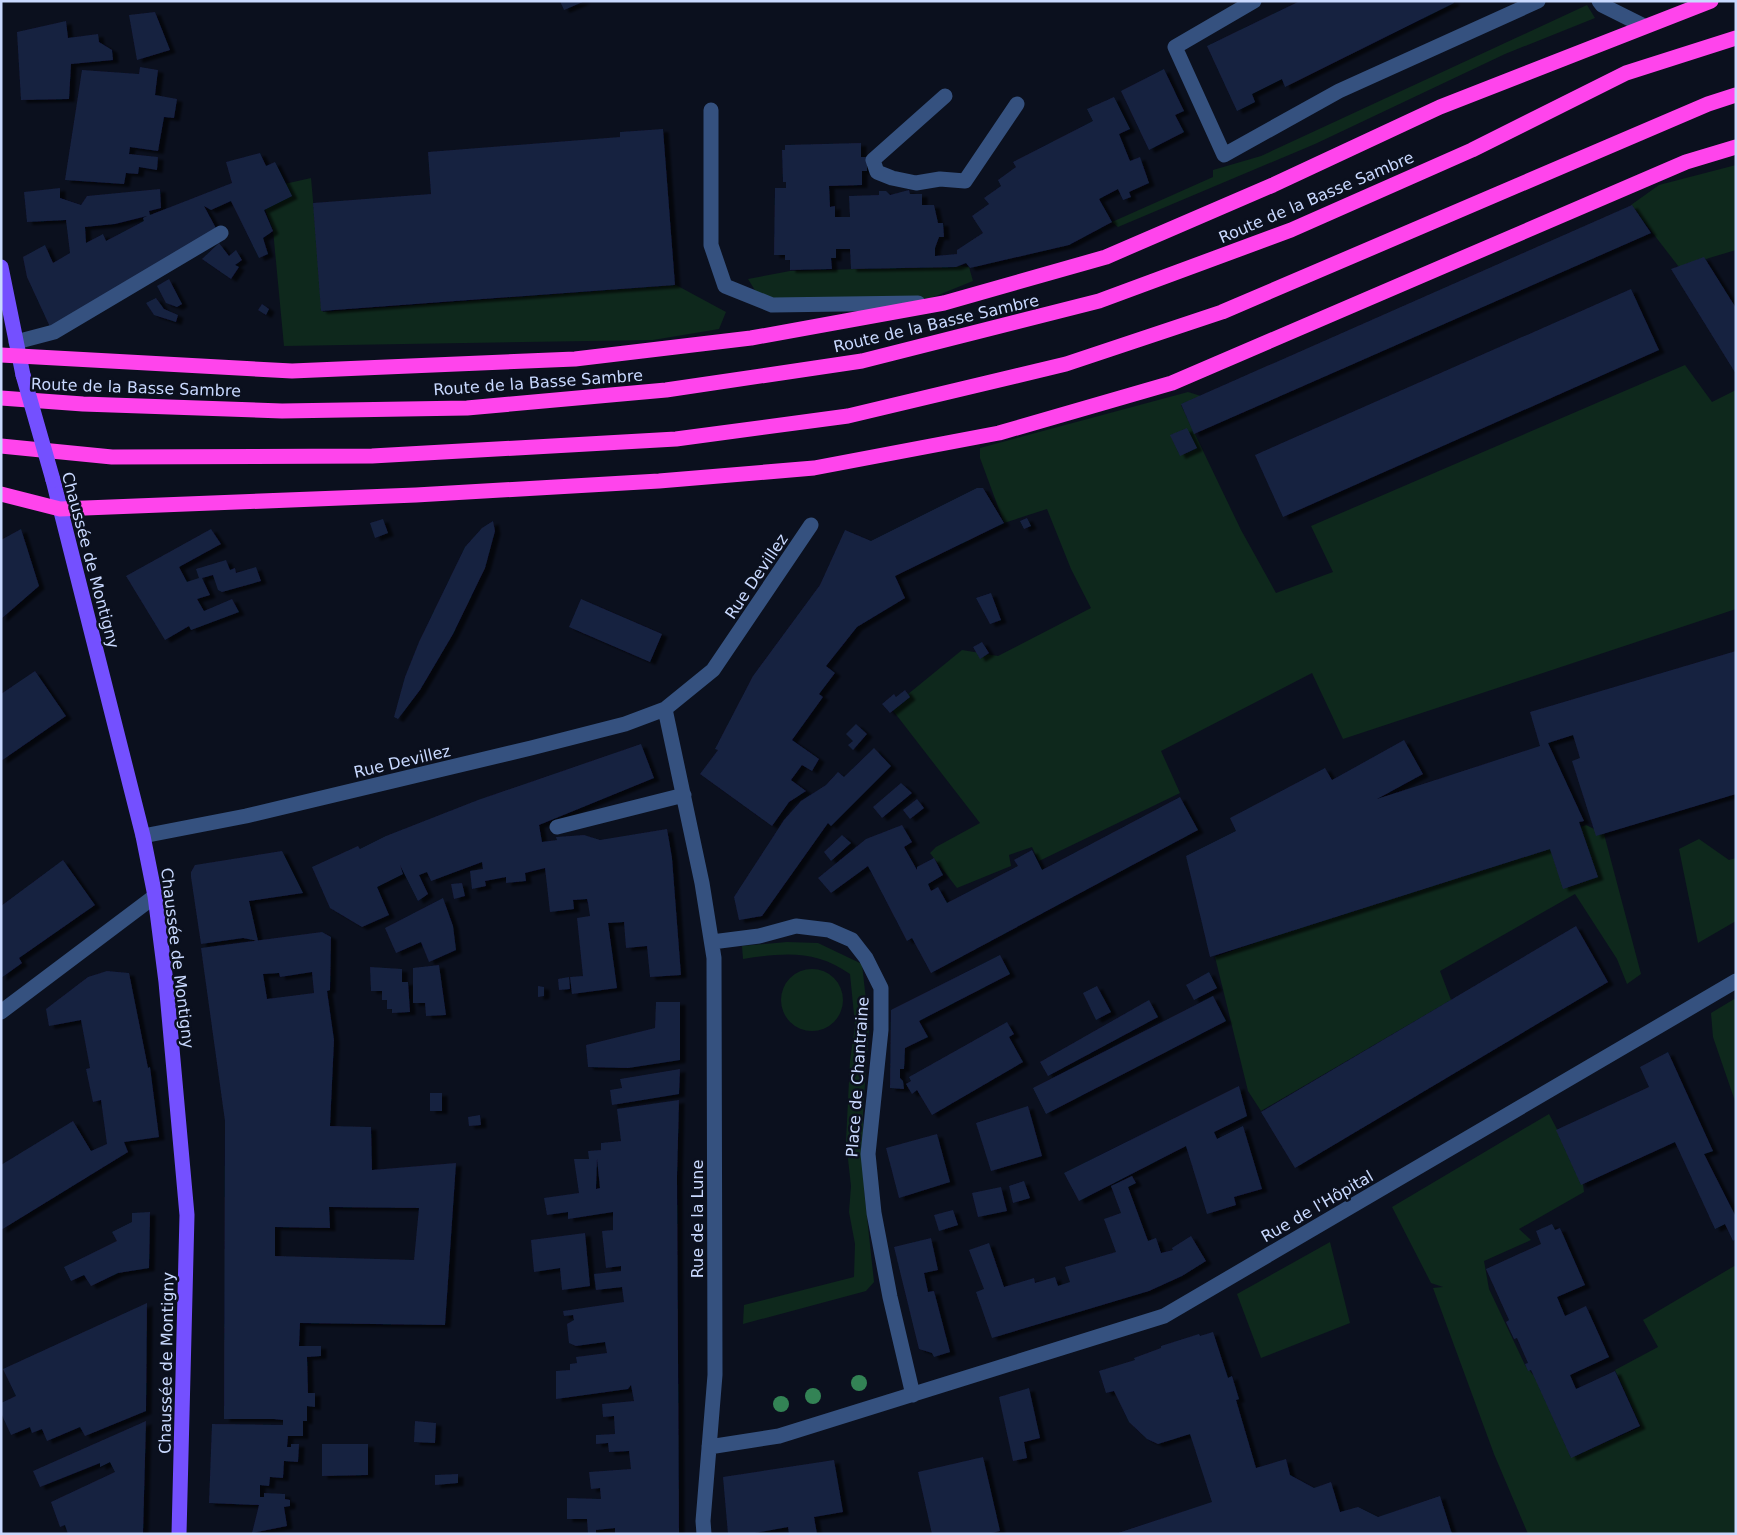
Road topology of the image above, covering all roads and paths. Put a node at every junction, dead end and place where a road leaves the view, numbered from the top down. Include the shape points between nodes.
1 (1254, 1) edge
2 (1538, 1) edge
3 (1599, 1) edge
4 (1711, 1) edge
5 (1644, 26) junction
6 (1736, 38) edge
7 (1736, 95) edge
8 (945, 96) dead end
9 (1017, 104) dead end
10 (711, 110) dead end
11 (1736, 147) edge
12 (221, 233) dead end
13 (1, 267) edge
14 (944, 303) junction
15 (16, 342) junction
16 (1, 354) edge
17 (19, 357) junction
18 (1, 398) edge
19 (1, 446) edge
20 (1, 494) edge
21 (60, 509) junction
22 (811, 525) dead end
23 (665, 709) junction
24 (684, 795) junction
25 (557, 827) dead end
26 (143, 836) junction
27 (156, 896) junction
28 (712, 942) junction
29 (1736, 981) edge
30 (1, 1012) edge
31 (913, 1395) junction
32 (709, 1446) junction
33 (179, 1534) edge
34 (704, 1534) edge

1 - 2 street via 1175,47 1224,155 1339,91
3 - 5 street
4 - 5 highway
5 - 14 highway via 1440,107 1273,186 1106,258
6 - 18 highway, Route de la Basse Sambre via 1626,73 1472,150 1300,226 1099,301 862,361 666,390 467,408 282,411
7 - 19 highway via 1708,104 1222,312 1066,364 848,416 676,439 372,456 112,457
8 - 9 street via 873,160 877,172 916,183 940,179 965,181
10 - 14 street via 711,245 726,286 772,305
11 - 21 highway via 1686,162 1172,383 999,433 794,470 416,495
12 - 15 street via 54,332
13 - 15 main road, Chaussée de Montigny
14 - 17 highway via 751,338 575,359 292,371
15 - 17 main road, Chaussée de Montigny
16 - 17 highway
17 - 21 main road, Chaussée de Montigny, bridge
20 - 21 highway
21 - 26 main road, Chaussée de Montigny
22 - 23 street, Rue Devillez via 713,670
23 - 24 street
23 - 26 street, Rue Devillez via 625,724 531,748 246,816
24 - 25 street
24 - 28 street, Rue de la Lune
26 - 27 main road, Chaussée de Montigny
27 - 30 street
27 - 33 main road, Chaussée de Montigny via 187,1215
28 - 31 street, Place de Chantraine via 759,936 796,926 829,930 852,940 866,958 881,988 881,1030 868,1154 873,1207
28 - 32 street, Rue de la Lune via 715,1375
29 - 31 street, Rue de l'Hôpital via 1164,1316
31 - 32 street, Rue de l'Hôpital via 779,1436
32 - 34 street, Rue de la Lune

